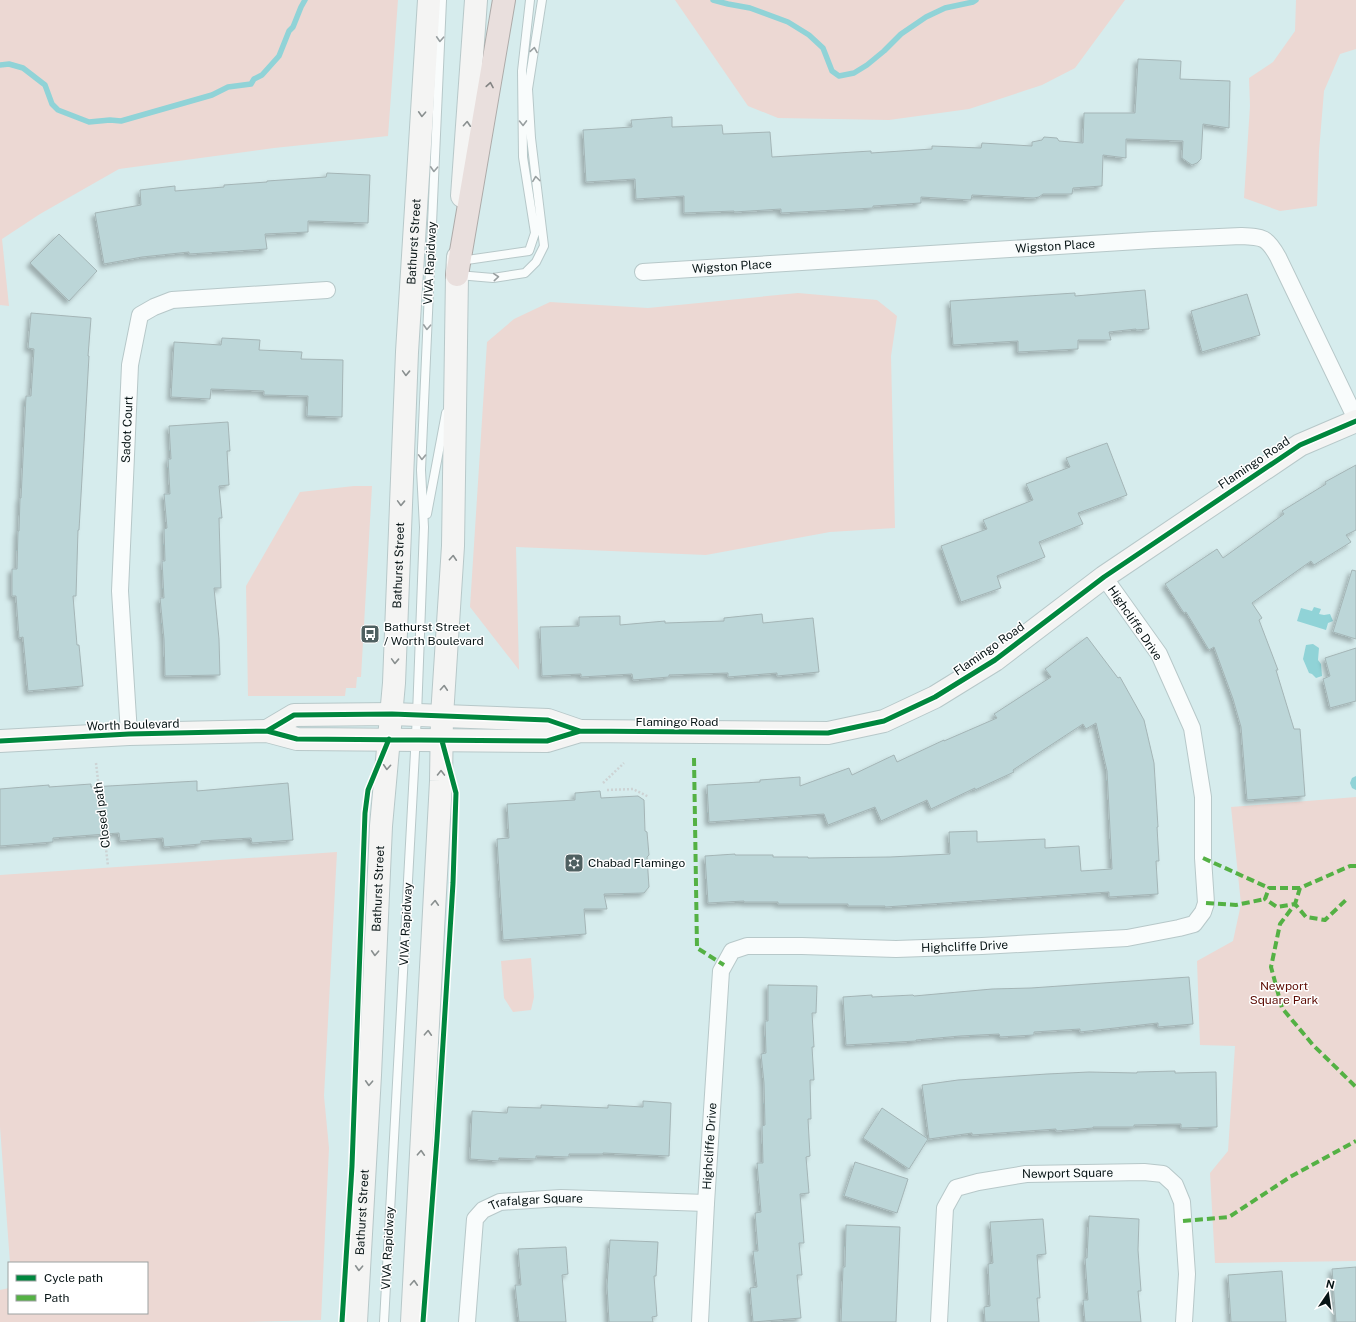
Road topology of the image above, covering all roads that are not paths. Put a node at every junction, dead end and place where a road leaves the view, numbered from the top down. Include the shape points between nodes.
1 (430, 0) edge
2 (442, 0) edge
3 (476, 0) edge
4 (504, 0) edge
5 (530, 0) edge
6 (542, 0) edge
7 (458, 268) junction
8 (643, 272) dead end
9 (327, 290) dead end
10 (456, 362) junction
11 (1356, 420) edge
12 (424, 527) junction
13 (1104, 577) junction
14 (392, 714) junction
15 (417, 715) junction
16 (442, 716) junction
17 (267, 731) junction
18 (580, 731) junction
19 (129, 734) junction
20 (389, 739) junction
21 (415, 740) junction
22 (0, 741) edge
23 (442, 741) junction
24 (706, 1203) junction
25 (356, 1322) edge
26 (384, 1322) edge
27 (412, 1322) edge
28 (467, 1322) edge
29 (700, 1322) edge
30 (939, 1322) edge
31 (1184, 1322) edge

1 -> 14 main road, Bathurst Street via 407,352
2 -> 12 lane, VIVA Rapidway via 421,470
7 -> 3 main road
7 -> 4 highway
5 -> 7 lane via 522,71 523,157 535,233 529,251
7 -> 6 lane via 493,278 525,273 536,262 544,246 528,89
7 - 10 main road
8 - 11 street, Wigston Place via 1220,236 1255,236 1266,239 1272,246
9 - 19 street, Sadot Court via 172,300 140,315 130,365 120,591
10 - 12 lane, VIVA Rapidway
16 -> 10 main road via 453,546
11 - 13 main road, Flamingo Road via 1300,445
12 - 15 lane, VIVA Rapidway
13 - 18 main road, Flamingo Road via 995,660 935,697 884,721 828,733
13 - 24 street, Highcliffe Drive via 1159,654 1192,728 1203,797 1206,903 1203,912 1194,924 1127,938 896,949 747,946 732,951 721,971
14 - 15 main road, Worth Boulevard
14 - 17 main road, Worth Boulevard via 294,715
14 - 20 main road, Bathurst Street
15 - 16 main road, Flamingo Road
15 - 21 lane, VIVA Rapidway
16 - 18 main road, Flamingo Road via 548,720
16 - 23 main road
17 - 19 main road, Worth Boulevard
17 - 20 main road, Worth Boulevard via 297,740
18 - 23 main road, Flamingo Road via 547,741
19 - 22 main road, Worth Boulevard
20 - 21 main road, Worth Boulevard
20 -> 25 main road, Bathurst Street via 381,826
21 - 23 main road, Flamingo Road
21 - 26 lane, VIVA Rapidway
27 -> 23 main road
24 - 28 street, Trafalgar Square via 561,1198 500,1202 483,1210 475,1219
24 - 29 street, Highcliffe Drive
30 - 31 street, Newport Square via 945,1208 956,1188 1026,1174 1144,1172 1163,1174 1175,1185 1182,1202 1187,1274

